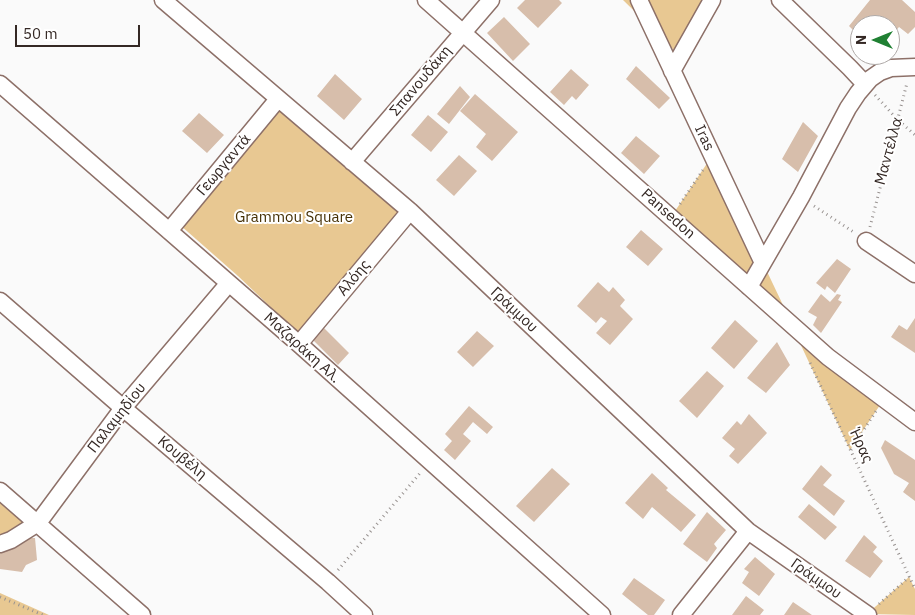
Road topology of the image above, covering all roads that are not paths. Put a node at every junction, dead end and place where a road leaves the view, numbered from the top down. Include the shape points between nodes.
1 (163, 0) edge
2 (426, 0) edge
3 (491, 0) edge
4 (632, 0) edge
5 (712, 0) edge
6 (780, 0) edge
7 (642, 7) edge
8 (463, 32) junction
9 (914, 66) edge
10 (672, 71) junction
11 (0, 84) edge
12 (865, 84) junction
13 (278, 99) junction
14 (352, 162) junction
15 (410, 211) junction
16 (169, 231) junction
17 (866, 241) road end
18 (763, 263) junction
19 (915, 274) edge
20 (229, 283) junction
21 (749, 287) junction
22 (0, 301) edge
23 (299, 344) junction
24 (122, 408) junction
25 (915, 422) edge
26 (0, 491) edge
27 (38, 523) junction
28 (748, 531) junction
29 (0, 544) edge
30 (142, 615) edge
31 (364, 615) edge
32 (602, 615) edge
33 (681, 615) edge
34 (868, 615) edge

1 - 13 street, Γράμμου
2 - 8 street, Pansedon
3 - 8 street, Σπανουδάκη
4 - 7 street, Iras
5 - 10 street
6 - 12 street
7 - 10 street, Iras
8 - 14 street, Σπανουδάκη
8 - 21 street, Pansedon
9 - 12 street via 885,69
10 - 18 street, Iras
11 - 16 street, Μαζαράκη Αλ.
12 - 18 street via 848,108
13 - 14 street, Γράμμου
13 - 16 street, Γεωργαντά
14 - 15 street, Γράμμου
15 - 23 street, Αλόης
15 - 28 street, Γράμμου
16 - 20 street, Μαζαράκη Αλ.
17 - 19 street
18 - 21 street
20 - 23 street, Μαζαράκη Αλ.
20 - 24 street, Παλαμηδίου
21 - 25 street, Pansedon via 828,357
22 - 24 street, Κουβέλη
23 - 32 street, Μαζαράκη Αλ.
24 - 27 street, Παλαμηδίου
24 - 31 street, Κουβέλη
26 - 27 street
27 - 29 street, Παλαμηδίου
27 - 30 street
28 - 33 street
28 - 34 street, Γράμμου

